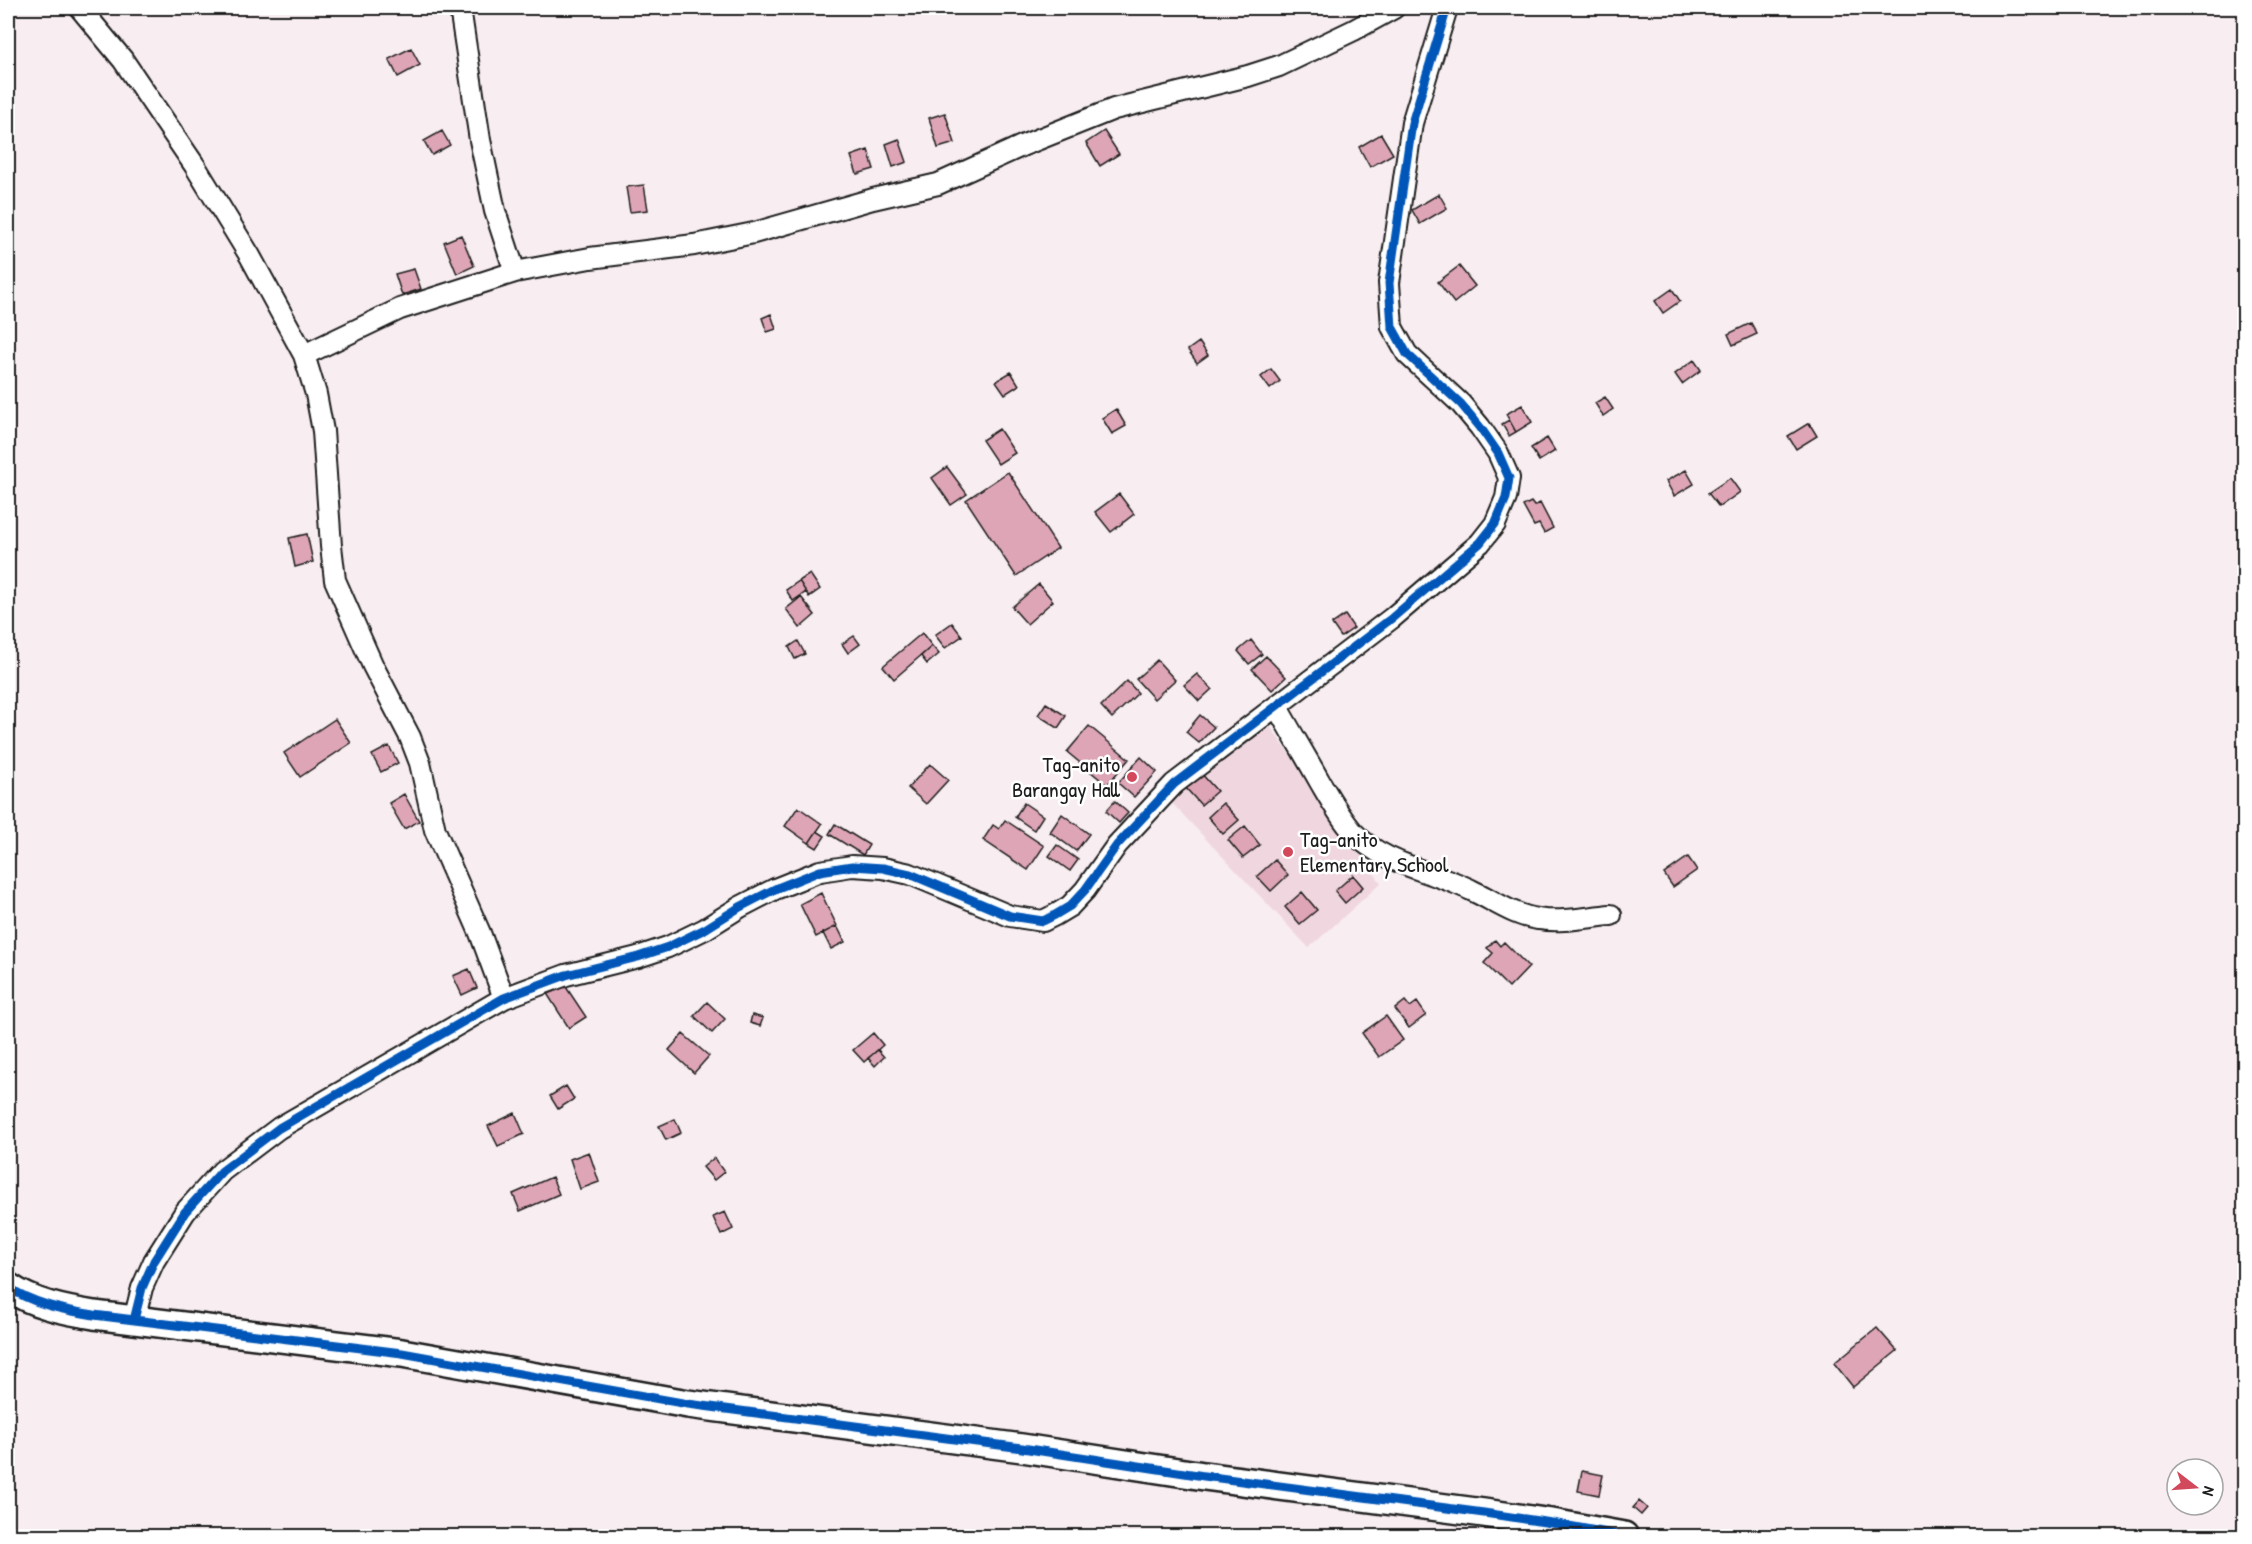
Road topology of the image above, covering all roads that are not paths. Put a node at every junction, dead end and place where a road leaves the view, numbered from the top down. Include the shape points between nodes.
1 (80, 8) edge
2 (460, 8) edge
3 (1394, 8) edge
4 (1447, 8) edge
5 (515, 272) junction
6 (304, 356) junction
7 (1277, 707) junction
8 (1611, 915) dead end
9 (504, 998) junction
10 (8, 1287) edge
11 (134, 1320) junction
12 (1624, 1536) edge

1 - 6 street via 123,60 195,166
2 - 5 street via 480,140 495,212
3 - 5 street via 1279,66 1114,109 938,184 754,233
4 - 7 street via 1412,123 1389,283 1392,327 1407,354 1461,404 1498,453 1509,478 1506,498 1495,524 1465,558
5 - 6 street via 400,309
6 - 9 street via 323,431 335,580 410,737 435,830
7 - 8 street via 1339,814 1374,850 1535,919
7 - 9 street via 1174,784 1117,844 1070,906 1043,921 1010,916 910,874 852,866 820,871 775,889 668,947 557,978
9 - 11 street via 279,1128 222,1171 185,1212 154,1260
10 - 11 street via 28,1299 63,1310
11 - 12 street via 402,1353 688,1404 1552,1522

